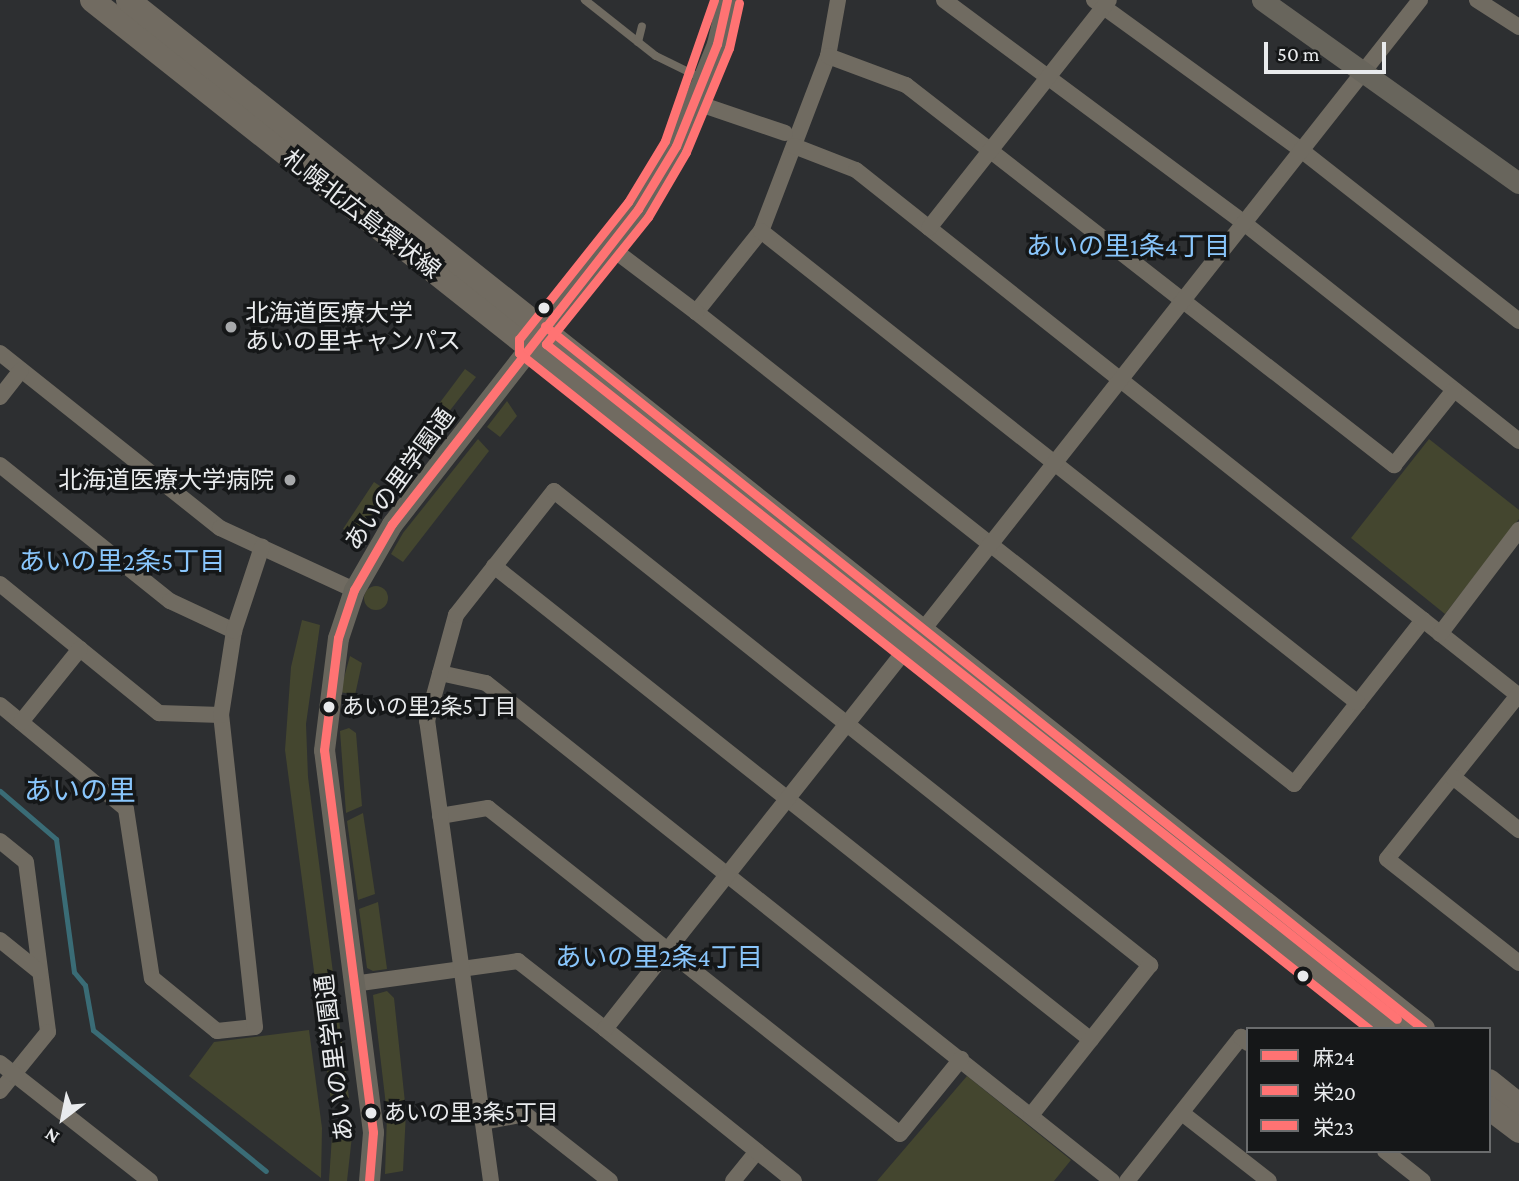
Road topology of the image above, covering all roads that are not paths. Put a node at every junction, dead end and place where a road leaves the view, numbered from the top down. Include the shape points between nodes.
1 (92, 0) edge
2 (128, 0) edge
3 (585, 0) edge
4 (727, 0) edge
5 (838, 0) edge
6 (944, 0) edge
7 (1262, 0) edge
8 (1420, 0) edge
9 (1477, 0) edge
10 (1102, 2) edge
11 (642, 26) dead end
12 (1519, 27) edge
13 (638, 42) junction
14 (828, 56) junction
15 (1363, 72) junction
16 (1047, 78) junction
17 (703, 79) junction
18 (694, 102) junction
19 (789, 140) junction
20 (1301, 150) junction
21 (990, 151) junction
22 (1519, 183) edge
23 (1244, 223) junction
24 (929, 228) junction
25 (761, 231) junction
26 (610, 247) junction
27 (1183, 299) junction
28 (696, 312) junction
29 (1519, 321) edge
30 (537, 336) junction
31 (0, 353) edge
32 (22, 370) junction
33 (1119, 380) junction
34 (1454, 390) junction
35 (0, 397) edge
36 (1519, 441) edge
37 (1054, 461) junction
38 (0, 466) edge
39 (1519, 530) edge
40 (988, 544) junction
41 (262, 547) junction
42 (494, 566) junction
43 (0, 584) edge
44 (354, 590) junction
45 (1423, 620) junction
46 (234, 631) junction
47 (1440, 634) junction
48 (915, 639) junction
49 (80, 649) junction
50 (440, 673) junction
51 (1519, 695) edge
52 (1358, 703) junction
53 (0, 705) edge
54 (221, 715) junction
55 (21, 722) junction
56 (849, 725) junction
57 (1453, 777) junction
58 (788, 800) junction
59 (440, 816) junction
60 (1519, 830) edge
61 (0, 841) edge
62 (729, 874) junction
63 (0, 940) edge
64 (668, 949) junction
65 (1519, 963) edge
66 (462, 970) junction
67 (40, 972) junction
68 (353, 984) junction
69 (1387, 1027) edge
70 (1420, 1027) edge
71 (605, 1029) junction
72 (1091, 1040) junction
73 (1246, 1041) edge
74 (961, 1059) junction
75 (0, 1063) edge
76 (14, 1074) junction
77 (1491, 1084) edge
78 (0, 1091) edge
79 (1519, 1105) edge
80 (1491, 1110) edge
81 (1182, 1113) junction
82 (1031, 1115) junction
83 (483, 1122) junction
84 (1519, 1131) edge
85 (757, 1151) junction
86 (1388, 1153) edge
87 (150, 1181) edge
88 (369, 1181) edge
89 (491, 1181) edge
90 (610, 1181) edge
91 (733, 1181) edge
92 (794, 1181) edge
93 (1112, 1181) edge
94 (1127, 1181) edge
95 (1269, 1181) edge
96 (1423, 1181) edge

1 - 30 main road, 札幌北広島環状線
2 - 30 main road, 札幌北広島環状線
3 - 13 lane
4 - 17 street, あいの里学園通
5 - 14 street
6 - 16 street
7 - 15 street
8 - 15 street
9 - 12 street
10 - 16 street
10 - 20 street
11 - 13 lane
13 - 17 lane
14 - 19 street
14 - 21 street via 906,85
15 - 20 street
15 - 22 street
16 - 21 street
16 - 23 street
17 - 18 street, あいの里学園通
18 - 19 street
18 - 26 street, あいの里学園通 via 676,146
19 - 24 street via 856,170
19 - 25 street
20 - 23 street
20 - 29 street
21 - 24 street
21 - 27 street
23 - 27 street
23 - 34 street
24 - 33 street
25 - 28 street
25 - 37 street
26 - 28 street
26 - 30 street, あいの里学園通
27 - 33 street
27 - 34 street via 1394,465
28 - 40 street
30 - 44 street, あいの里学園通 via 392,524
30 - 48 main road, 札幌北広島環状線
31 - 32 street
32 - 35 street
32 - 41 street via 220,528
33 - 37 street
33 - 45 street
34 - 36 street
37 - 40 street
37 - 52 street
38 - 46 street via 170,601
39 - 47 street
40 - 48 street
40 - 52 street via 1294,784
41 - 44 street
41 - 46 street
42 - 50 street via 456,615
42 - 56 street via 554,491
42 - 58 street
43 - 49 street
44 - 68 street, あいの里学園通 via 326,700 324,750
45 - 47 street
45 - 52 street
46 - 54 street
47 - 51 street
48 - 56 street
48 - 69 main road, 札幌北広島環状線
48 - 70 main road, 札幌北広島環状線
49 - 54 street via 159,713
49 - 55 street
50 - 59 street via 427,721
50 - 62 street via 486,683
51 - 57 street
53 - 55 street
54 - 55 street via 255,1027 217,1031 152,978 126,809
56 - 58 street
56 - 72 street via 1150,965
57 - 60 street
57 - 65 street via 1387,859
58 - 62 street
58 - 72 street
59 - 64 street via 488,808
59 - 66 street
61 - 67 street via 26,862
62 - 64 street
62 - 74 street
63 - 67 street
64 - 71 street
64 - 74 street via 900,1134
66 - 68 street
66 - 71 street via 518,961
66 - 83 street
67 - 76 street via 48,1032
68 - 88 street, あいの里学園通 via 373,1132
71 - 85 street
72 - 82 street
73 - 81 street via 1241,1037
74 - 82 street
75 - 76 street
76 - 78 street
76 - 87 street
77 - 79 main road
80 - 84 main road
81 - 94 street
81 - 95 street
82 - 93 street
83 - 89 street
83 - 90 street via 525,1114
85 - 91 street
85 - 92 street
86 - 96 street

